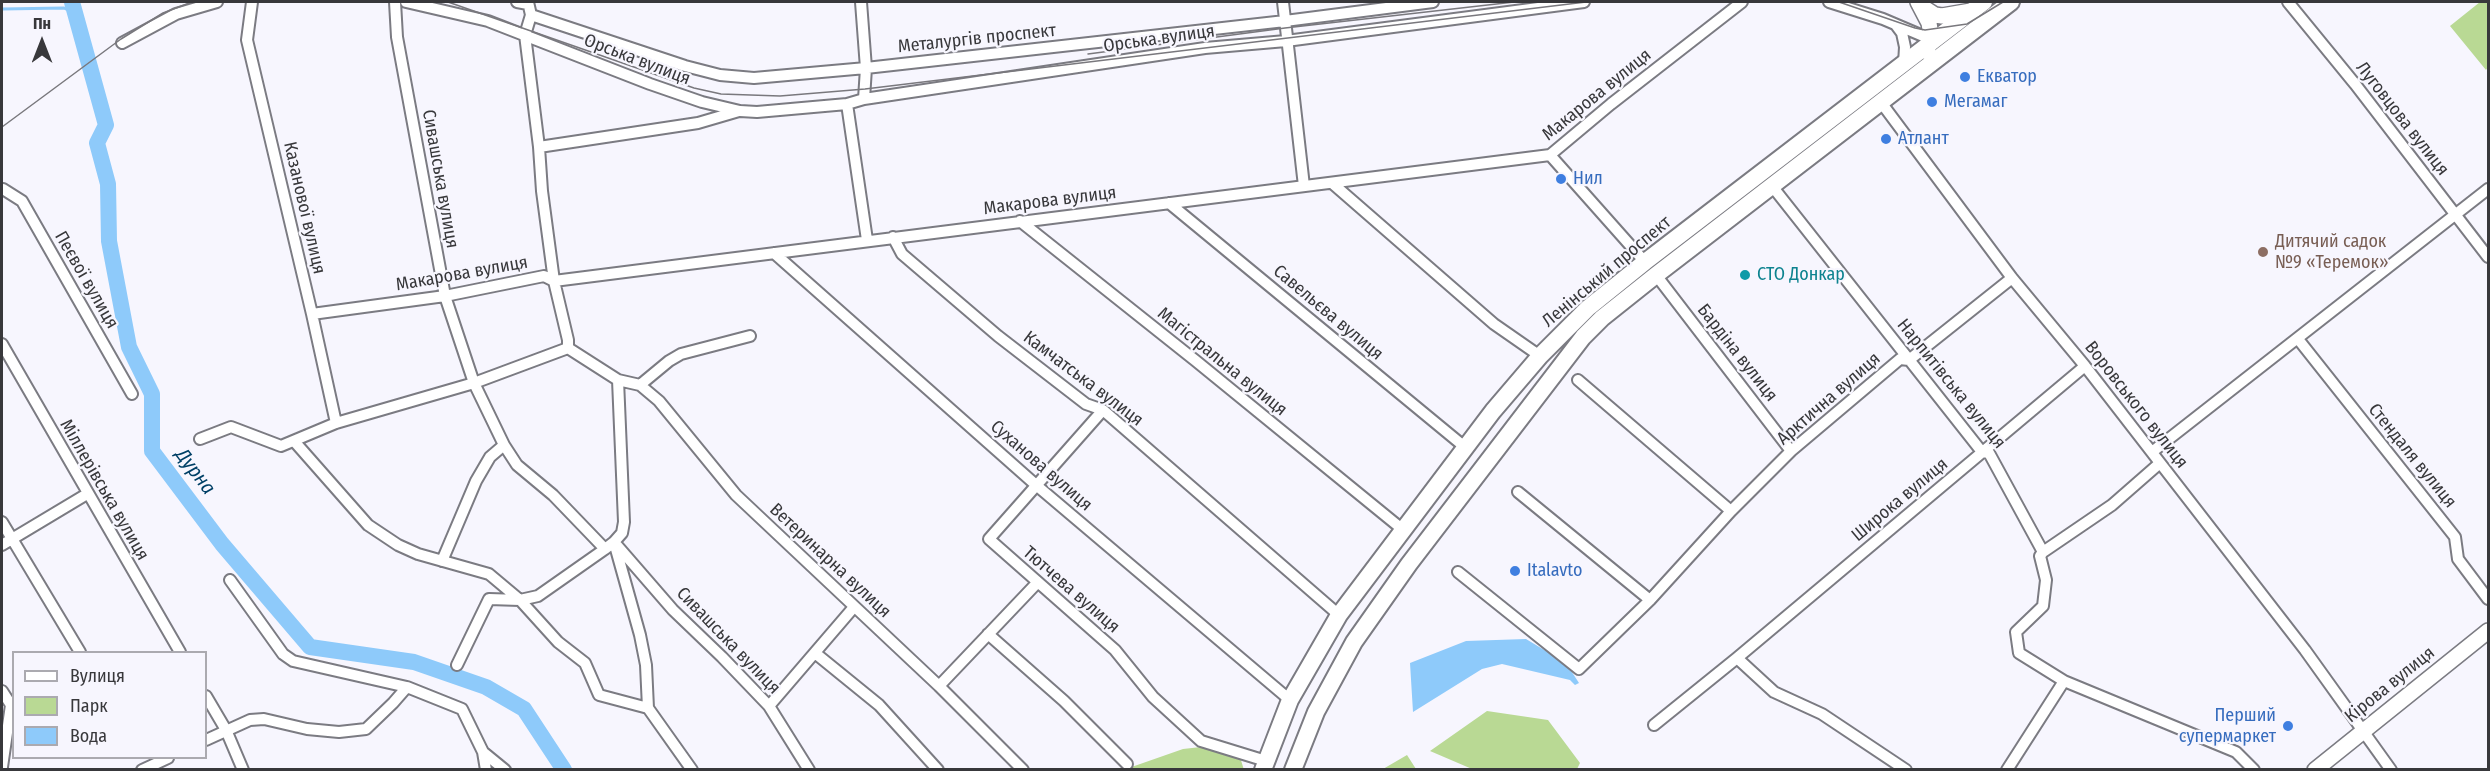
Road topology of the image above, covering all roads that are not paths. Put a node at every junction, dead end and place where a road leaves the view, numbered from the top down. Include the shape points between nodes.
1 (217, 2) edge
2 (252, 2) edge
3 (395, 2) edge
4 (406, 2) edge
5 (517, 2) edge
6 (861, 2) edge
7 (1283, 2) edge
8 (1433, 2) edge
9 (1584, 2) edge
10 (1742, 2) edge
11 (1829, 2) edge
12 (2011, 2) edge
13 (2288, 2) edge
14 (1920, 4) edge
15 (529, 7) edge
16 (1982, 9) edge
17 (1285, 21) junction
18 (1893, 23) junction
19 (525, 35) junction
20 (1931, 38) junction
21 (1286, 41) junction
22 (122, 43) dead end
23 (866, 68) junction
24 (1905, 73) junction
25 (864, 99) junction
26 (1880, 101) junction
27 (847, 104) junction
28 (740, 111) junction
29 (539, 147) junction
30 (1550, 155) junction
31 (1332, 183) junction
32 (1304, 186) junction
33 (1772, 186) junction
34 (3, 189) dead end
35 (2488, 189) edge
36 (1169, 203) junction
37 (2455, 215) junction
38 (1020, 221) junction
39 (893, 237) junction
40 (867, 240) junction
41 (774, 253) junction
42 (2488, 257) edge
43 (1650, 269) junction
44 (2012, 278) junction
45 (554, 281) junction
46 (445, 296) junction
47 (312, 314) junction
48 (750, 336) dead end
49 (2298, 339) junction
50 (2, 344) edge
51 (568, 348) junction
52 (1540, 356) junction
53 (1909, 360) junction
54 (2085, 366) junction
55 (618, 380) junction
56 (1578, 380) dead end
57 (474, 383) junction
58 (640, 385) junction
59 (132, 394) dead end
60 (1102, 410) junction
61 (336, 423) junction
62 (200, 439) dead end
63 (294, 441) junction
64 (504, 445) junction
65 (1466, 448) junction
66 (1791, 452) junction
67 (1982, 452) junction
68 (2152, 452) junction
69 (2160, 463) junction
70 (1036, 485) junction
71 (1518, 492) dead end
72 (87, 494) junction
73 (1731, 511) junction
74 (2, 522) edge
75 (1398, 536) junction
76 (12, 539) junction
77 (614, 542) junction
78 (2, 545) edge
79 (604, 549) junction
80 (2043, 552) junction
81 (442, 561) junction
82 (1409, 564) junction
83 (1374, 568) junction
84 (1458, 572) dead end
85 (230, 580) dead end
86 (1396, 581) junction
87 (1037, 584) junction
88 (2488, 599) edge
89 (520, 600) junction
90 (1650, 600) junction
91 (854, 607) junction
92 (1339, 615) junction
93 (2488, 631) edge
94 (988, 634) junction
95 (79, 651) edge
96 (179, 651) edge
97 (815, 653) junction
98 (1737, 658) junction
99 (457, 664) dead end
100 (2064, 681) junction
101 (407, 687) junction
102 (939, 687) junction
103 (2, 691) edge
104 (207, 698) edge
105 (1290, 700) junction
106 (769, 706) junction
107 (648, 708) junction
108 (1654, 725) dead end
109 (226, 730) junction
110 (2364, 731) junction
111 (207, 740) edge
112 (483, 752) junction
113 (164, 759) edge
114 (145, 764) edge
115 (1127, 764) dead end
116 (1265, 765) edge
117 (2, 767) edge
118 (243, 770) edge
119 (486, 770) edge
120 (505, 770) edge
121 (692, 770) edge
122 (808, 770) edge
123 (938, 770) edge
124 (1023, 770) edge
125 (1293, 770) edge
126 (1906, 770) edge
127 (2007, 770) edge
128 (2254, 770) edge
129 (2315, 770) edge
130 (2391, 770) edge

1 - 22 street via 176,14
2 - 47 street, Казанової вулиця via 247,40
3 - 46 street, Сивашська вулиця via 397,37
4 - 19 street, Орська вулиця via 488,21
5 - 15 street, Металургів проспект
6 - 23 street
7 - 17 street
8 - 17 street, Металургів проспект
9 - 21 street, Орська вулиця
10 - 30 street, Макарова вулиця
11 - 18 street
12 - 16 main road, Ленінський проспект
13 - 37 street, Луговцова вулиця
14 - 16 street via 1942,16
14 - 20 street
15 - 19 street
15 - 23 street, Металургів проспект via 685,66 720,75 754,78
16 - 20 main road, Ленінський проспект
16 - 24 main road, Ленінський проспект
17 - 21 street
17 - 23 street, Металургів проспект
18 - 20 street
18 - 24 street via 1902,33
19 - 28 street, Орська вулиця via 650,84
19 - 29 street
20 - 24 main road, Ленінський проспект
21 - 25 street, Орська вулиця via 1194,50
21 - 32 street
23 - 25 street
24 - 26 main road, Ленінський проспект
24 - 43 main road, Ленінський проспект via 1793,147
25 - 27 street, Орська вулиця
26 - 33 main road, Ленінський проспект
26 - 44 street, Воровського вулиця
27 - 28 street, Орська вулиця
27 - 40 street
28 - 29 street, Орська вулиця via 698,123
29 - 45 street
30 - 31 street, Макарова вулиця
30 - 43 street, Бардіна вулиця
31 - 32 street, Макарова вулиця
31 - 52 street via 1494,324
32 - 36 street, Макарова вулиця
33 - 43 main road, Ленінський проспект
33 - 53 street, Нарпитівська вулиця
34 - 59 street, Пеєвої вулиця via 21,201
35 - 37 street
36 - 38 street, Макарова вулиця
36 - 65 street, Савельєва вулиця
37 - 42 street, Луговцова вулиця
37 - 49 street
38 - 39 street, Макарова вулиця
38 - 75 street, Магістральна вулиця via 1196,361
39 - 40 street, Макарова вулиця
39 - 60 street, Камчатська вулиця via 902,254 998,336 1086,404
40 - 41 street, Макарова вулиця
41 - 45 street, Макарова вулиця
41 - 70 street, Суханова вулиця
43 - 52 main road, Ленінський проспект via 1588,308
43 - 66 street, Бардіна вулиця
43 - 82 main road, Ленінський проспект via 1583,337
44 - 53 street, Арктична вулиця
44 - 54 street, Воровського вулиця
45 - 46 street, Макарова вулиця via 544,276
45 - 51 street
46 - 47 street, Макарова вулиця
46 - 57 street, Сивашська вулиця
47 - 61 street, Казанової вулиця
48 - 58 street via 681,354
49 - 68 street
49 - 88 street, Стендаля вулиця via 2456,537 2458,559
50 - 72 street, Міллерівська вулиця
51 - 55 street, Ветеринарна вулиця
51 - 57 street
52 - 65 main road, Ленінський проспект
53 - 66 street, Арктична вулиця via 1900,359
53 - 67 street, Нарпитівська вулиця
54 - 67 street, Широка вулиця
54 - 68 street, Воровського вулиця
55 - 58 street, Ветеринарна вулиця
55 - 77 street via 624,522 622,533
56 - 73 street
57 - 61 street
57 - 64 street, Сивашська вулиця
58 - 91 street, Ветеринарна вулиця via 659,401 736,495
60 - 70 street, Тютчева вулиця
60 - 92 street, Камчатська вулиця
61 - 63 street
62 - 63 street via 231,427 281,446
63 - 81 street via 368,525 398,545
64 - 79 street, Сивашська вулиця via 517,465 553,495
64 - 81 street via 490,457 476,481
65 - 75 main road, Ленінський проспект
66 - 73 street, Арктична вулиця
67 - 80 street, Нарпитівська вулиця via 1989,453
67 - 98 street, Широка вулиця
68 - 69 street, Воровського вулиця
69 - 80 street via 2112,505
69 - 110 street, Воровського вулиця
70 - 87 street, Тютчева вулиця via 988,539
70 - 105 street, Суханова вулиця
71 - 90 street
72 - 76 street
72 - 96 street, Міллерівська вулиця
73 - 90 street, Арктична вулиця
74 - 76 street
75 - 82 main road via 1389,559 1399,566
75 - 83 main road, Ленінський проспект
76 - 78 street
76 - 95 street
77 - 79 street
77 - 106 street, Сивашська вулиця via 673,610
77 - 107 street via 640,635
79 - 89 street via 538,596
80 - 100 street via 2043,606 2016,633 2019,653
81 - 89 street via 489,574
82 - 86 main road, Ленінський проспект
83 - 86 main road via 1385,564 1395,571
83 - 92 main road, Ленінський проспект
84 - 90 street, Арктична вулиця via 1579,669
85 - 101 street via 283,654 293,661
86 - 125 main road, Ленінський проспект via 1354,642 1316,712
87 - 94 street
87 - 116 street, Тютчева вулиця via 1115,650 1153,697 1201,741
89 - 99 street via 489,600
89 - 107 street via 558,642 585,663 599,695
91 - 97 street
91 - 102 street, Ветеринарна вулиця
92 - 105 main road, Ленінський проспект
93 - 110 street, Кірова вулиця
94 - 102 street
94 - 115 street
97 - 106 street
97 - 123 street via 879,705
98 - 108 street, Широка вулиця
98 - 126 street via 1774,692 1822,714
100 - 127 street
100 - 128 street via 2236,752
101 - 109 street via 366,729 307,729 264,719
101 - 112 street via 462,709
102 - 124 street, Ветеринарна вулиця
103 - 117 street via 11,705
104 - 109 street
105 - 116 main road, Ленінський проспект
106 - 122 street, Сивашська вулиця
107 - 121 street
109 - 111 street
109 - 118 street
110 - 129 street, Кірова вулиця
110 - 130 street, Воровського вулиця
112 - 119 street
112 - 120 street
113 - 114 street

